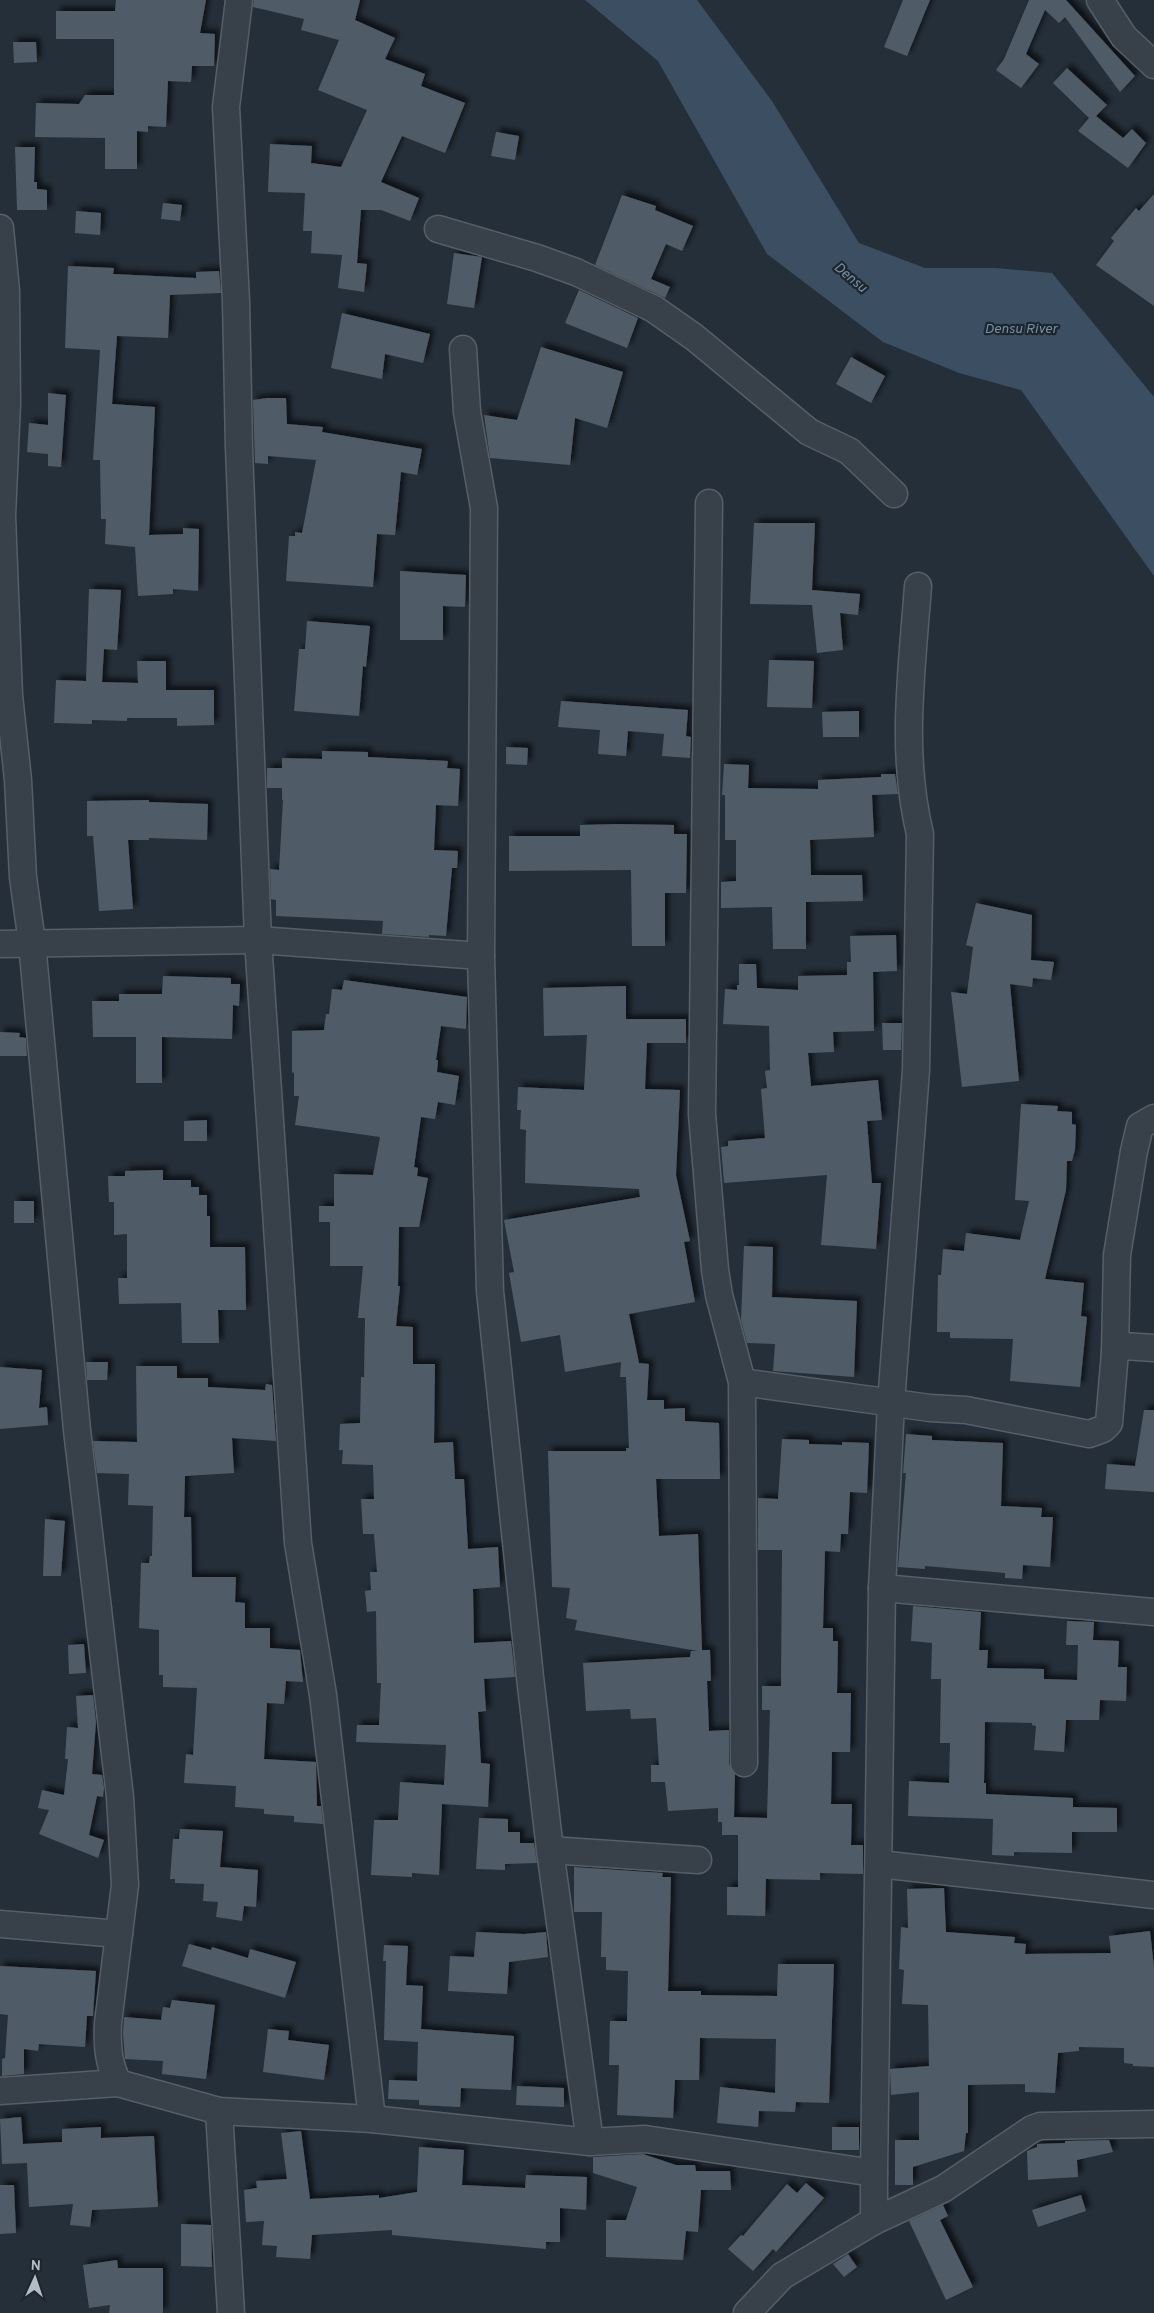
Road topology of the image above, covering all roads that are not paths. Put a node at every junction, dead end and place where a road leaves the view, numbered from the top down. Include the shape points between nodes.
1 (239, 0) edge
2 (1100, 0) edge
3 (1154, 65) edge
4 (0, 228) edge
5 (438, 229) dead end
6 (463, 349) dead end
7 (894, 494) dead end
8 (709, 503) dead end
9 (918, 586) dead end
10 (9, 779) edge
11 (258, 940) junction
12 (32, 943) junction
13 (0, 944) edge
14 (481, 956) junction
15 (1154, 1118) edge
16 (1154, 1348) edge
17 (1115, 1352) junction
18 (742, 1382) junction
19 (891, 1403) junction
20 (882, 1588) junction
21 (1154, 1612) edge
22 (744, 1763) dead end
23 (550, 1850) junction
24 (698, 1860) dead end
25 (879, 1864) junction
26 (1154, 1895) edge
27 (0, 1924) edge
28 (120, 1934) junction
29 (118, 2083) junction
30 (0, 2091) edge
31 (219, 2111) junction
32 (372, 2119) junction
33 (1154, 2124) edge
34 (590, 2142) junction
35 (874, 2173) junction
36 (874, 2222) junction
37 (232, 2313) edge
38 (748, 2313) edge

1 - 11 street via 226,107 236,300
2 - 3 street via 1124,37
4 - 10 street via 6,291 7,404 2,516
5 - 7 street via 576,272 654,309 694,336 809,432 849,451
6 - 14 street via 468,412 484,508
8 - 18 street via 702,1114 715,1270
9 - 19 street via 907,730 913,804 920,834 916,1070
10 - 12 street
11 - 12 street
11 - 14 street
11 - 32 street via 298,1543 323,1695
12 - 13 street
12 - 28 street via 76,1430 120,1797 125,1884
14 - 23 street via 490,1291
15 - 17 street via 1140,1126 1134,1151 1118,1255
16 - 17 street via 1123,1346
17 - 19 street via 1109,1423 1089,1434 966,1410
18 - 19 street
18 - 22 street
19 - 20 street
20 - 21 street
20 - 25 street
23 - 24 street
23 - 34 street
25 - 26 street
25 - 35 street
27 - 28 street
28 - 29 street via 107,2044 110,2066
29 - 30 street
29 - 31 street
31 - 32 street
31 - 37 street
32 - 34 street
33 - 36 street via 1040,2126 943,2189
34 - 35 street via 645,2139
35 - 36 street
36 - 38 street via 782,2276

